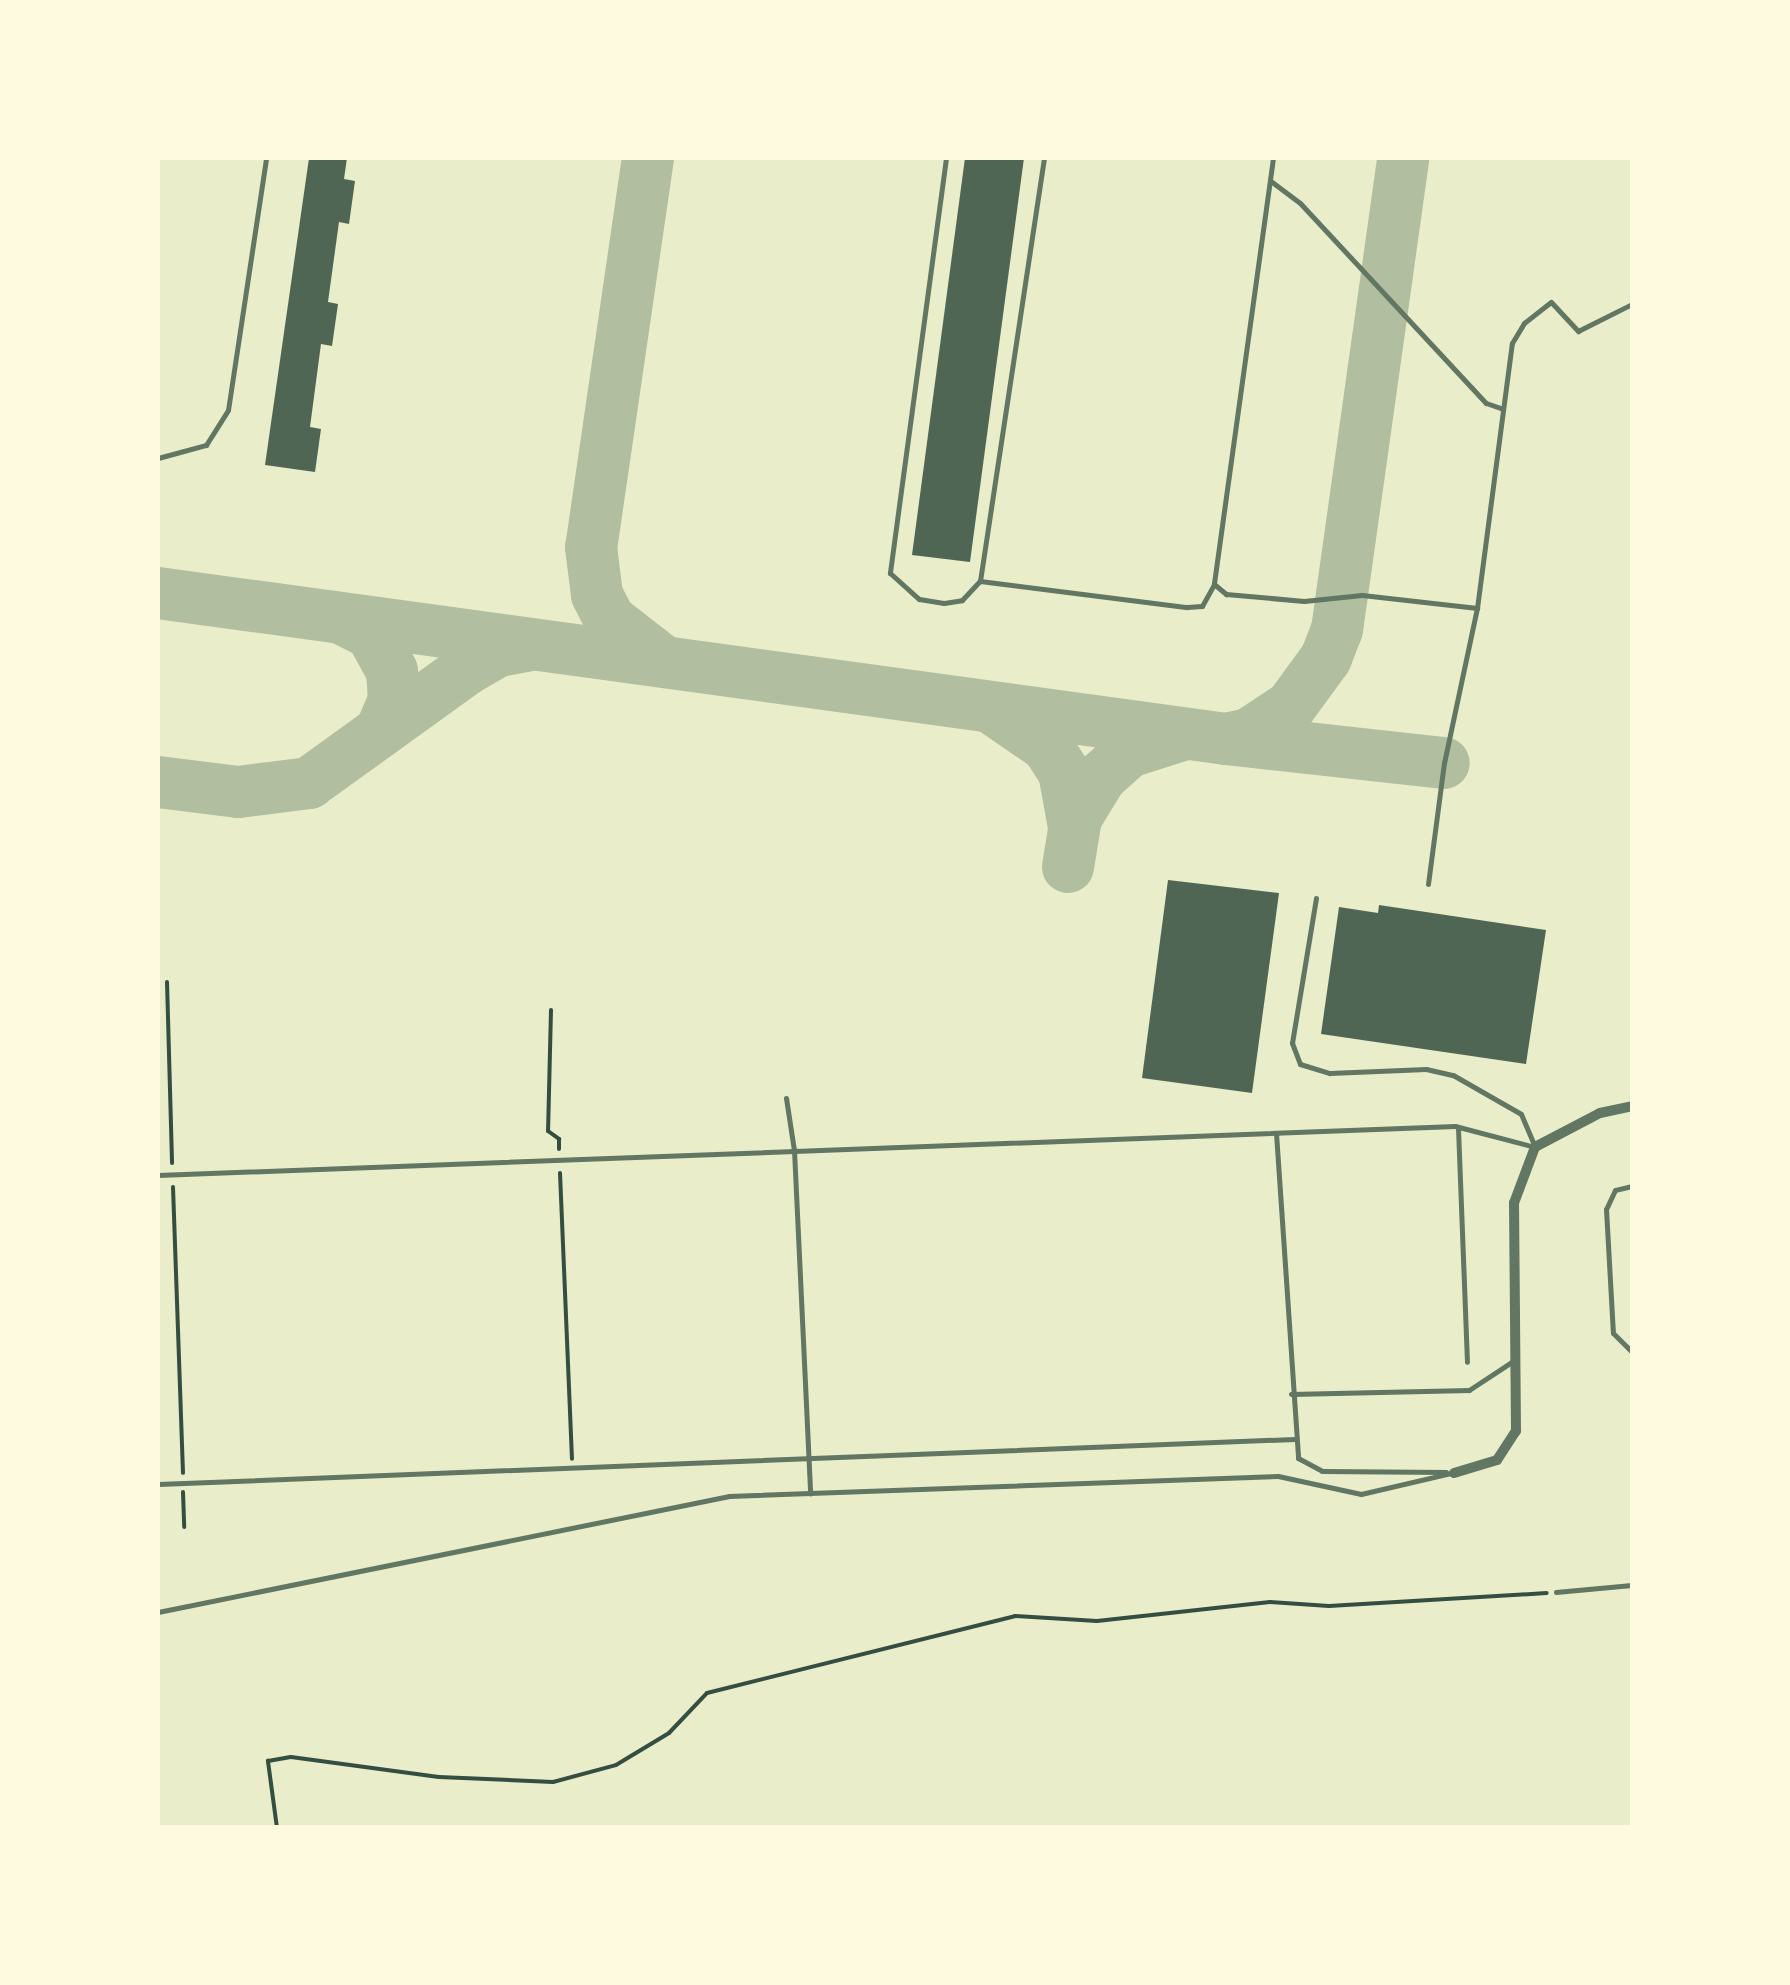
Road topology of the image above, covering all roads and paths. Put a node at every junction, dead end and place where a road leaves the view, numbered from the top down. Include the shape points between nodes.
1 (266, 158) edge
2 (946, 158) edge
3 (1044, 158) edge
4 (1273, 158) edge
5 (1272, 182) junction
6 (1632, 304) edge
7 (1504, 408) junction
8 (158, 458) edge
9 (980, 582) junction
10 (1214, 584) junction
11 (1477, 608) junction
12 (1428, 884) dead end
13 (1316, 898) dead end
14 (166, 982) dead end
15 (551, 1010) dead end
16 (786, 1098) dead end
17 (1632, 1106) edge
18 (1458, 1128) junction
19 (1276, 1133) junction
20 (1535, 1148) junction
21 (794, 1150) junction
22 (559, 1160) junction
23 (173, 1174) junction
24 (158, 1175) edge
25 (1632, 1186) edge
26 (1632, 1352) edge
27 (1517, 1358) junction
28 (1467, 1362) dead end
29 (1291, 1394) junction
30 (1295, 1439) junction
31 (808, 1459) junction
32 (572, 1468) junction
33 (1454, 1472) junction
34 (183, 1483) junction
35 (158, 1484) edge
36 (810, 1494) junction
37 (184, 1528) dead end
38 (1632, 1585) edge
39 (1556, 1592) joint
40 (158, 1612) edge
41 (276, 1828) edge

1 - 8 lane via 228,410 206,446
2 - 9 lane via 890,574 919,598 944,603 962,600
3 - 9 lane
4 - 5 lane
5 - 7 lane via 1300,202 1486,403
5 - 10 lane
6 - 7 lane via 1578,330 1552,302 1524,323 1512,343
7 - 11 lane
9 - 10 lane via 1188,606 1202,606
10 - 11 lane via 1226,594 1304,600 1362,595
11 - 12 lane via 1450,728
13 - 20 lane via 1292,1044 1300,1064 1330,1074 1426,1069 1453,1075 1520,1114
14 - 23 path
15 - 22 path via 548,1131 559,1139
16 - 21 lane
17 - 20 street via 1600,1113
18 - 19 lane
18 - 20 lane
18 - 28 lane
19 - 21 lane
19 - 29 lane
20 - 27 street via 1514,1203
21 - 22 lane
21 - 31 lane
22 - 23 lane
22 - 32 path
23 - 24 lane
23 - 34 path
25 - 26 lane via 1614,1190 1606,1209 1612,1333
27 - 29 lane via 1469,1390
27 - 33 street via 1518,1412 1508,1448 1480,1468
29 - 30 lane
30 - 31 lane
30 - 33 lane via 1298,1458 1322,1471
31 - 32 lane
31 - 36 lane
32 - 34 lane
33 - 36 lane via 1360,1494 1278,1476
34 - 35 lane
34 - 37 path
36 - 40 lane via 729,1496
38 - 39 lane
39 - 41 path via 1328,1606 1270,1602 1097,1621 1015,1616 708,1693 669,1733 616,1765 553,1782 268,1761

